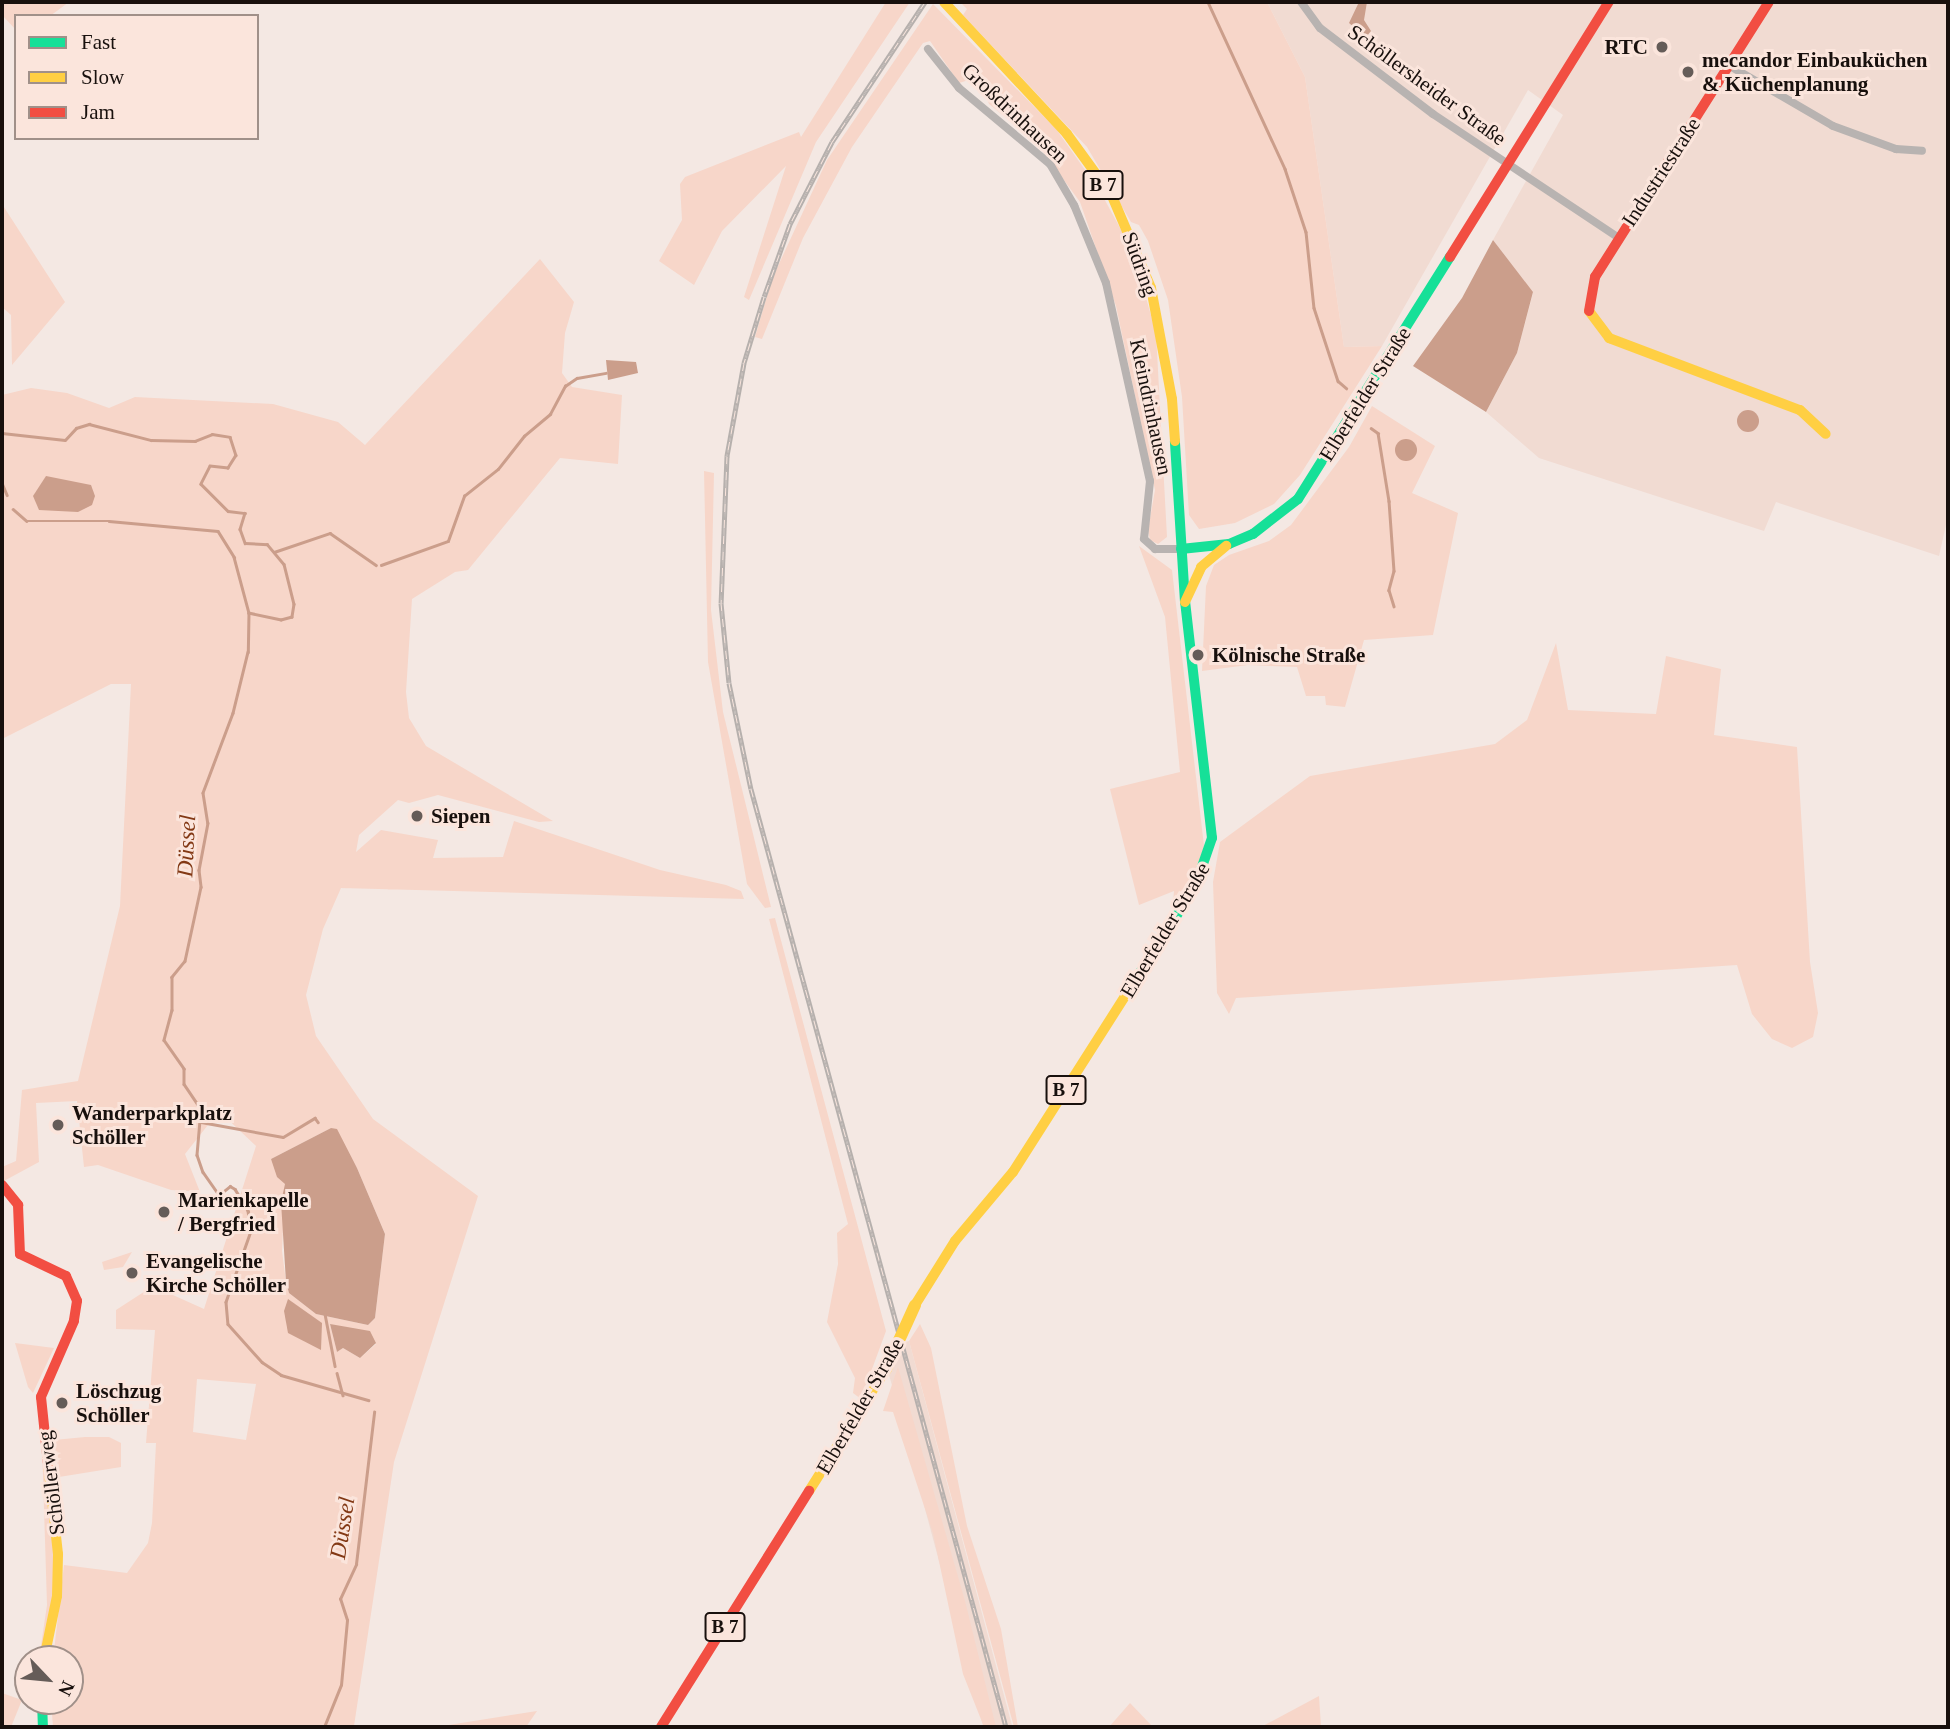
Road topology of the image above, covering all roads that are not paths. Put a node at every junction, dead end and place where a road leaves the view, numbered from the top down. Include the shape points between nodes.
1 (944, 2) edge
2 (1301, 2) edge
3 (1609, 2) edge
4 (1769, 2) edge
5 (928, 49) dead end
6 (1730, 66) junction
7 (1922, 151) dead end
8 (1507, 165) junction
9 (1619, 238) junction
10 (1115, 324) joint
11 (1826, 434) dead end
12 (1228, 544) junction
13 (1181, 548) junction
14 (1185, 601) junction
15 (2, 1185) edge
16 (47, 1645) edge
17 (660, 1727) edge

1 - 13 street, Südring / B 7 via 1067,134 1112,196 1138,250 1160,325 1172,399
2 - 8 street, Schöllersheider Straße via 1320,27
3 - 8 street, Elberfelder Straße
4 - 6 street, Industriestraße
5 - 10 street, Großdrinhausen via 958,88 1037,151 1060,178 1092,245
6 - 7 street via 1833,126 1896,149
6 - 9 street, Industriestraße
8 - 9 street, Industriestraße
8 - 12 street, Elberfelder Straße via 1298,499 1266,527
9 - 11 street via 1588,298 1591,319 1600,330 1653,356 1800,410
10 - 13 street, Kleindrinhausen via 1150,481 1144,539 1155,549
12 - 13 street, Elberfelder Straße
12 - 14 street via 1201,567
13 - 14 street, Elberfelder Straße / B 7
14 - 17 street, Elberfelder Straße / B 7, bridge via 1211,823 1205,866 1013,1172 955,1241 915,1305 886,1369
15 - 16 street, Schöllerweg via 19,1205 20,1254 66,1276 77,1301 74,1321 41,1397 58,1554 57,1596

